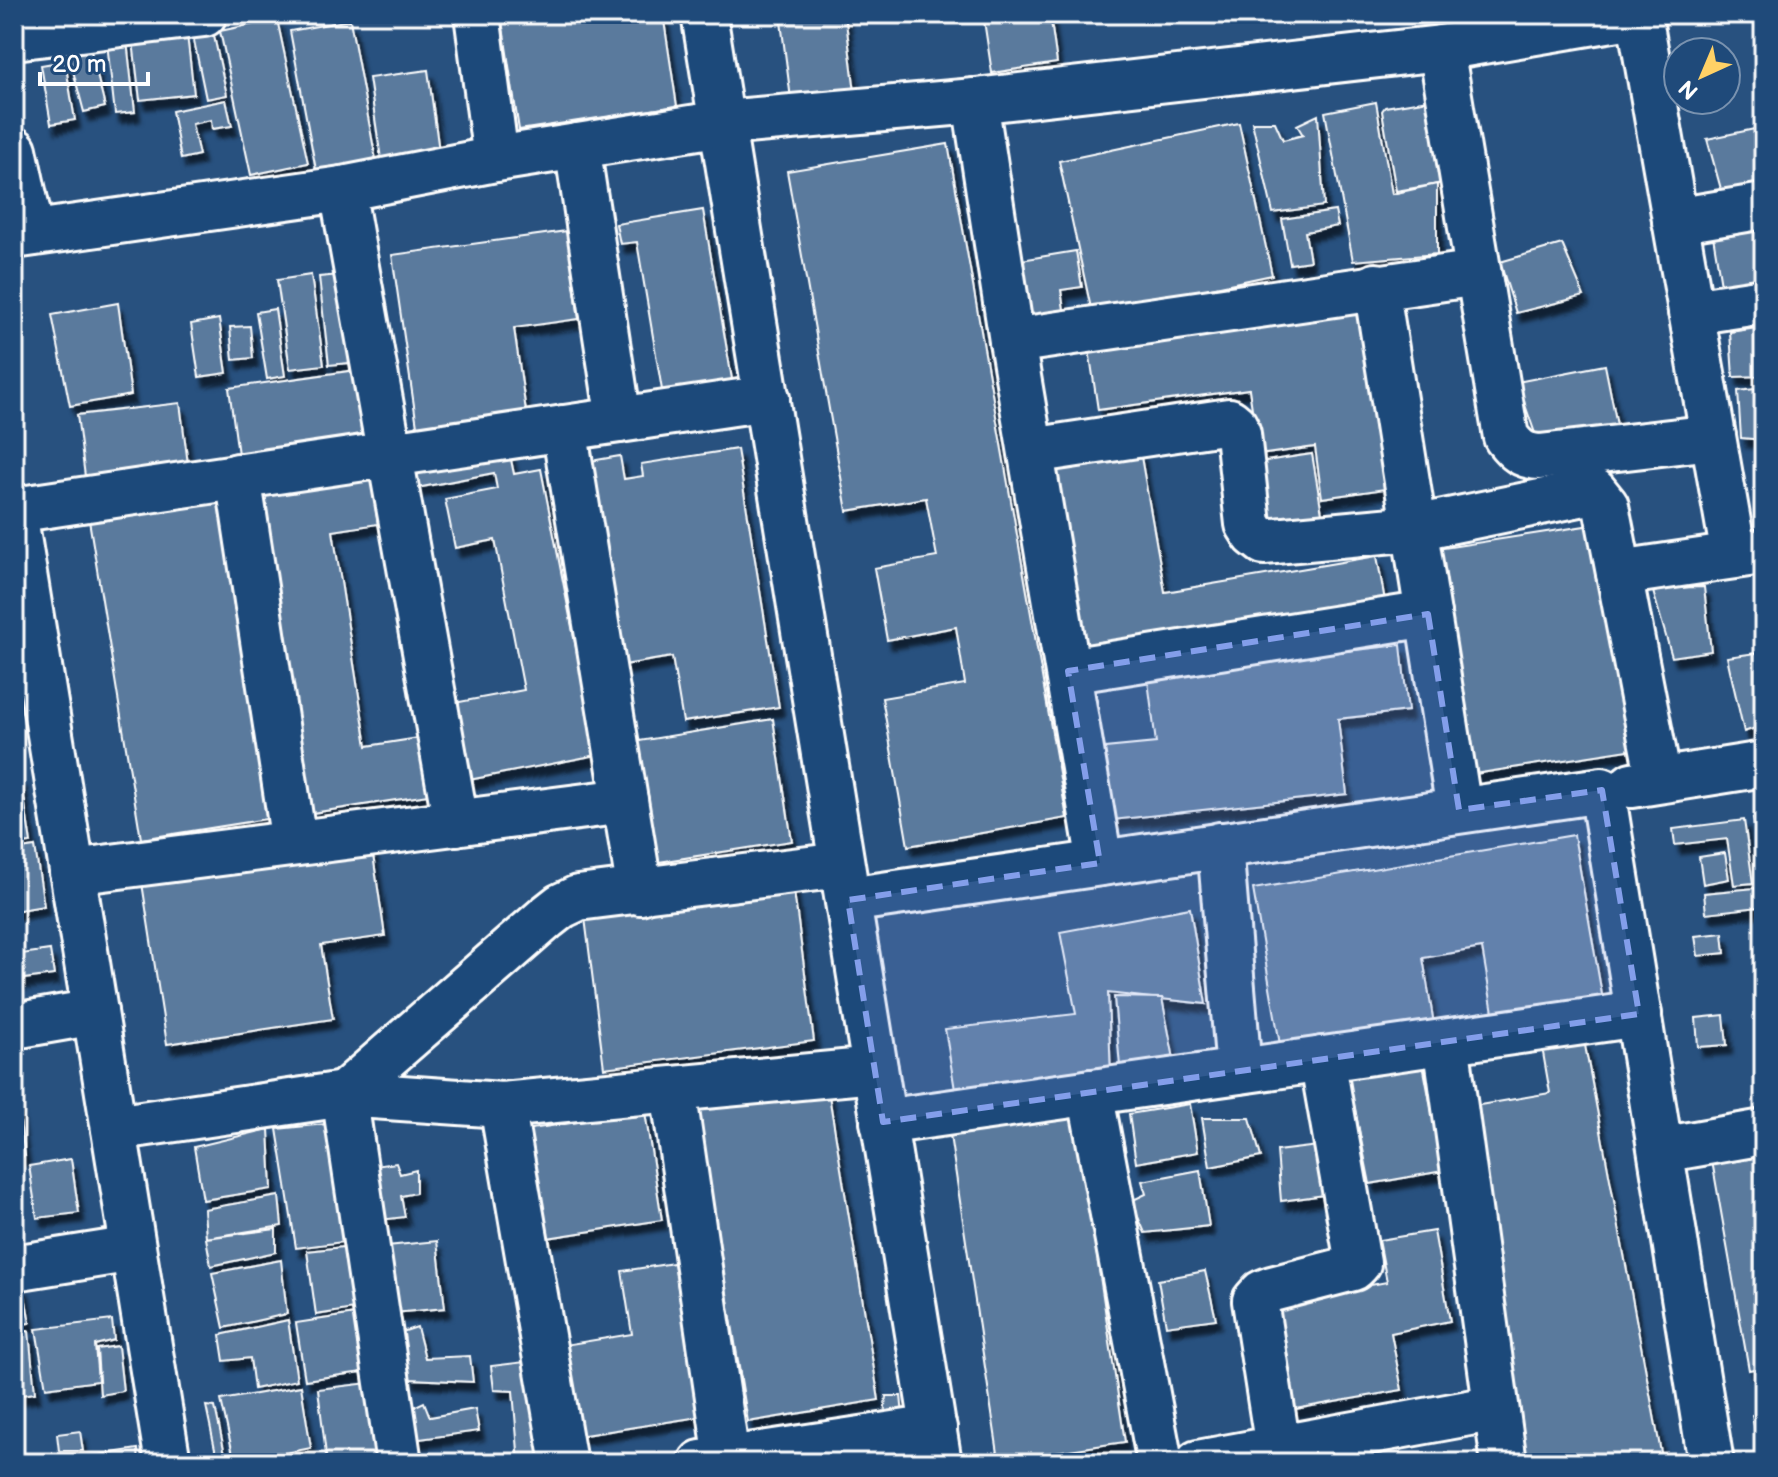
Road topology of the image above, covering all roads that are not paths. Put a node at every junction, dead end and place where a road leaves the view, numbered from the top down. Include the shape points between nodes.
1 (204, 14) edge
2 (477, 14) edge
3 (704, 14) edge
4 (1640, 14) edge
5 (107, 20) edge
6 (1502, 26) edge
7 (14, 37) edge
8 (1441, 48) junction
9 (975, 101) junction
10 (723, 123) junction
11 (577, 146) junction
12 (14, 150) edge
13 (496, 159) junction
14 (342, 189) junction
15 (1764, 206) edge
16 (1675, 221) junction
17 (23, 234) edge
18 (1478, 273) junction
19 (1376, 286) junction
20 (1764, 301) edge
21 (1691, 312) junction
22 (1012, 341) junction
23 (767, 398) junction
24 (619, 420) junction
25 (564, 428) junction
26 (1713, 437) junction
27 (1031, 451) junction
28 (391, 453) junction
29 (1540, 457) junction
30 (238, 476) junction
31 (1555, 497) junction
32 (14, 511) edge
33 (1415, 528) junction
34 (1749, 554) edge
35 (1619, 573) junction
36 (1428, 614) junction
37 (1068, 671) junction
38 (1764, 764) edge
39 (1659, 780) junction
40 (1602, 790) junction
41 (625, 801) junction
42 (1459, 810) junction
43 (456, 823) junction
44 (294, 843) junction
45 (1220, 845) junction
46 (1100, 863) junction
47 (72, 872) junction
48 (844, 883) junction
49 (640, 892) junction
50 (95, 1012) junction
51 (1639, 1014) junction
52 (14, 1026) edge
53 (1446, 1042) junction
54 (1322, 1059) junction
55 (875, 1070) junction
56 (1239, 1071) junction
57 (673, 1090) junction
58 (1090, 1092) junction
59 (344, 1094) junction
60 (502, 1105) junction
61 (883, 1122) junction
62 (114, 1128) junction
63 (1764, 1132) edge
64 (1661, 1150) junction
65 (133, 1249) junction
66 (14, 1268) edge
67 (1496, 1408) junction
68 (937, 1445) edge
69 (1278, 1448) junction
70 (714, 1461) edge
71 (168, 1463) edge
72 (399, 1463) edge
73 (564, 1463) edge
74 (1160, 1463) edge
75 (1198, 1463) edge
76 (1504, 1463) edge
77 (1711, 1463) edge

1 - 5 street
2 - 13 street
3 - 10 street
4 - 6 street
4 - 16 street
5 - 7 street
6 - 8 street
8 - 9 street
8 - 18 street
9 - 10 street
9 - 22 street
10 - 11 street
10 - 23 street
11 - 13 street
11 - 24 street
12 - 17 street
13 - 14 street
14 - 17 street
14 - 28 street
15 - 16 street
16 - 21 street
18 - 19 street
18 - 29 street via 1506,437 1518,452
19 - 22 street
19 - 33 street
20 - 21 street
21 - 26 street
22 - 27 street
23 - 24 street
23 - 48 street
24 - 25 street
25 - 28 street
25 - 41 street
26 - 29 street
26 - 34 street
27 - 33 street via 1229,421 1238,434 1248,524 1264,542
27 - 37 street
28 - 30 street
28 - 43 street
29 - 31 street
30 - 32 street
30 - 44 street
31 - 33 street
31 - 35 street via 1594,491 1600,497
32 - 47 street
33 - 36 street
34 - 35 street
35 - 39 street
36 - 37 street
36 - 42 street
37 - 46 street
38 - 39 street
39 - 40 street
40 - 42 street
40 - 51 street
41 - 43 street
41 - 49 street
42 - 45 street
43 - 44 street
44 - 47 street
45 - 46 street
45 - 56 street
46 - 48 street
47 - 50 street
48 - 49 street
48 - 55 street
49 - 59 street via 578,898 561,906
50 - 52 street
50 - 62 street
51 - 53 street
51 - 64 street
53 - 54 street
53 - 67 street
54 - 56 street
54 - 69 street via 1358,1263 1272,1289 1255,1301
55 - 57 street
55 - 61 street
56 - 58 street
57 - 60 street
57 - 70 street
58 - 61 street
58 - 74 street
59 - 60 street
59 - 62 street
59 - 72 street
60 - 73 street
61 - 68 street
62 - 65 street
63 - 64 street
64 - 77 street
65 - 66 street
65 - 71 street
67 - 69 street
67 - 76 street
68 - 70 street
69 - 75 street

